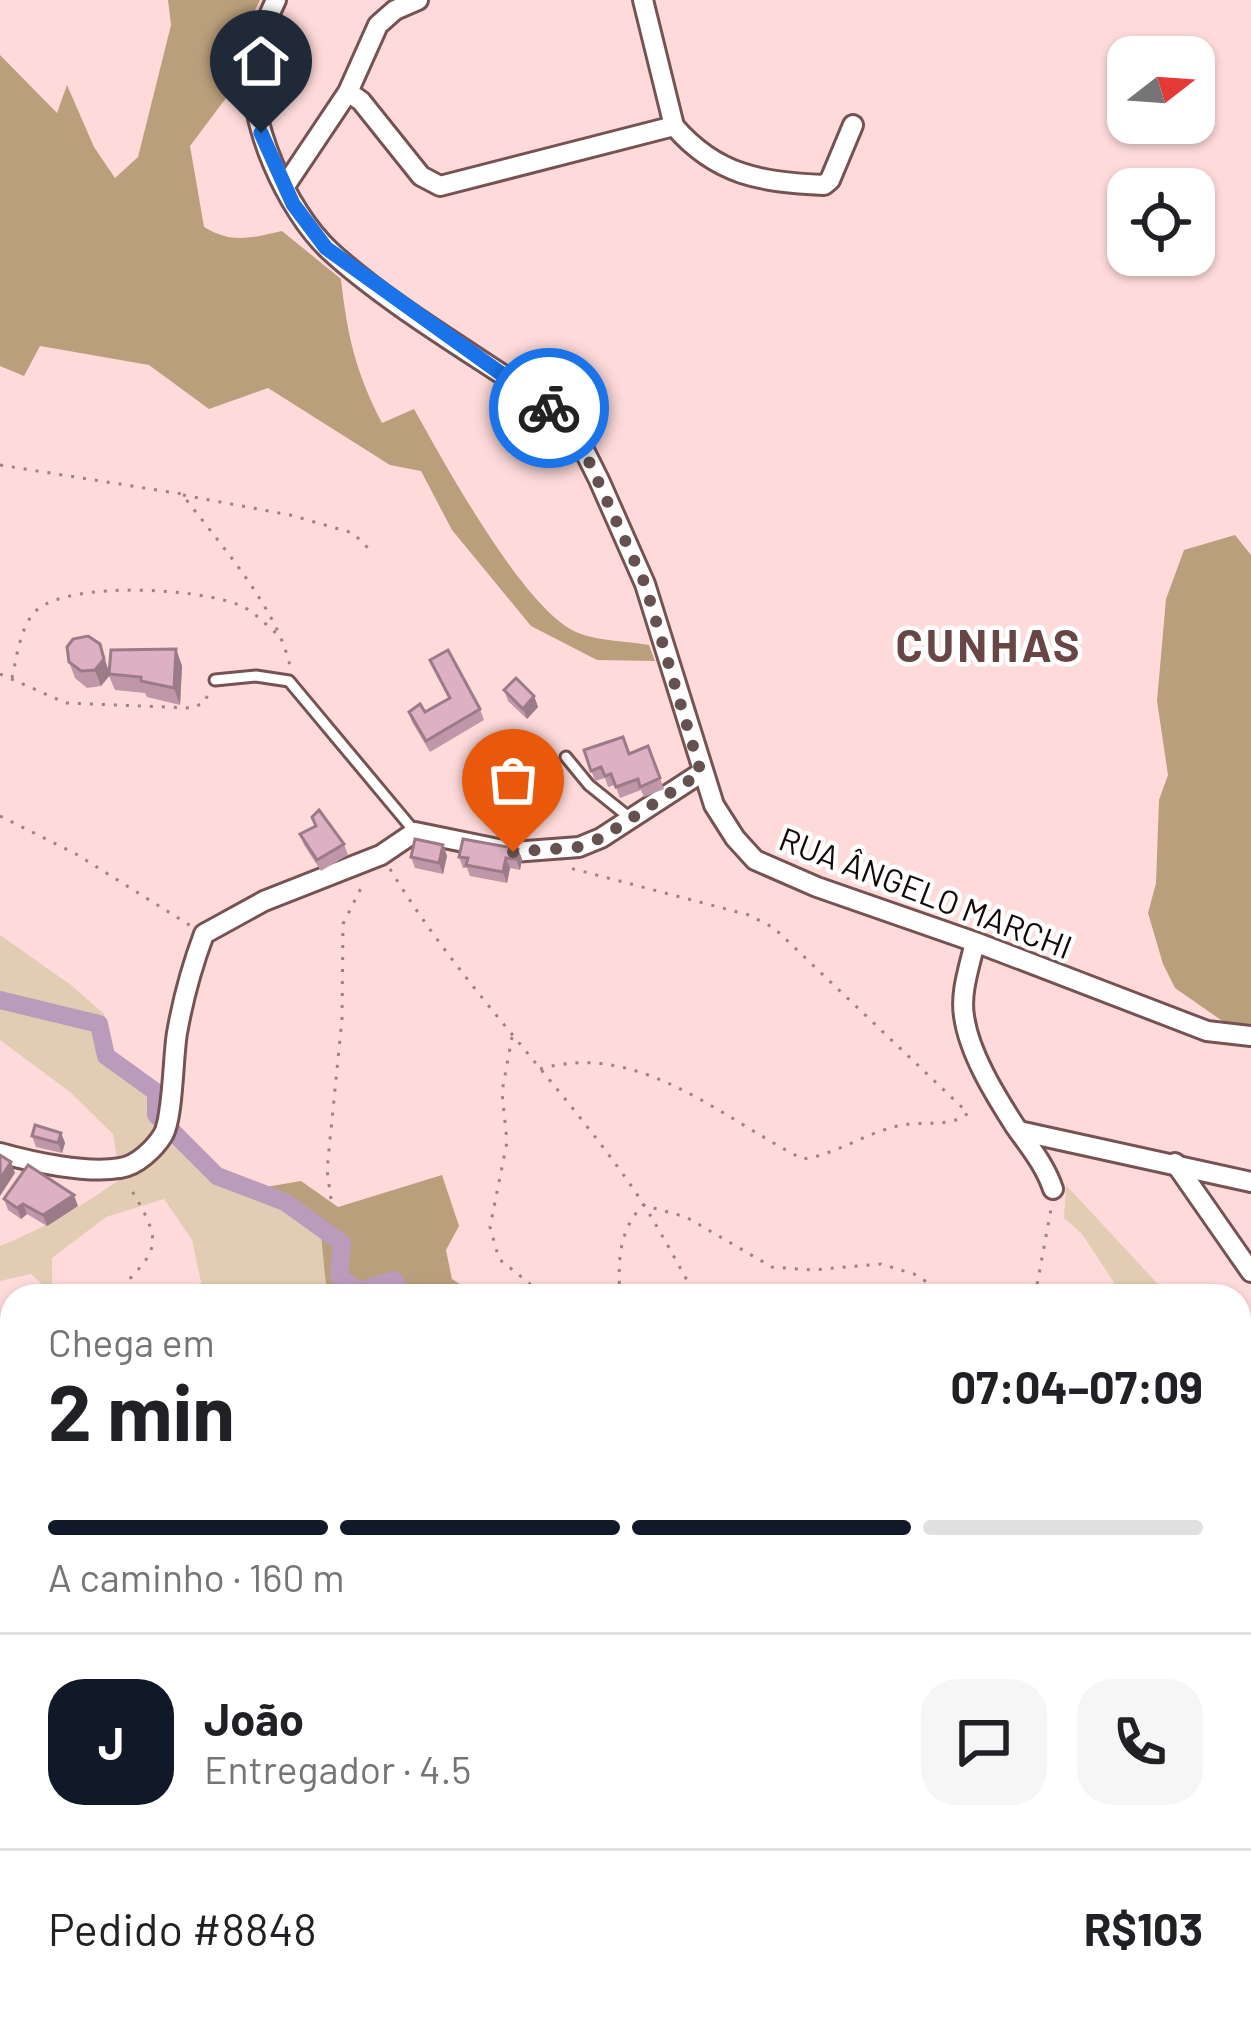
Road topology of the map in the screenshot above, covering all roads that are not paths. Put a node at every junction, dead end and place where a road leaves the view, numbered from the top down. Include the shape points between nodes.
1 (277, 0) edge
2 (418, 0) edge
3 (643, 0) edge
4 (349, 92) junction
5 (853, 124) dead end
6 (674, 126) junction
7 (285, 187) junction
8 (215, 680) road end
9 (566, 757) dead end
10 (701, 773) junction
11 (630, 818) junction
12 (415, 832) junction
13 (975, 942) junction
14 (1251, 1036) edge
15 (1019, 1131) junction
16 (0, 1153) edge
17 (1175, 1163) junction
18 (1251, 1182) edge
19 (1053, 1190) road end
20 (1251, 1272) edge

1 - 7 street, RUA ÂNGELO MARCHI via 254,63 254,98
2 - 4 street via 378,26
3 - 6 street
4 - 6 street via 440,186
4 - 7 street
5 - 6 street via 824,185 760,182 693,148
7 - 10 street, RUA ÂNGELO MARCHI via 326,248 539,399 581,444 645,584
8 - 12 lane via 289,681
9 - 11 lane
10 - 11 street
10 - 13 street, RUA ÂNGELO MARCHI via 755,860
11 - 12 street via 579,847 513,852
12 - 16 street via 204,934 178,1030 167,1124 143,1156 119,1169
13 - 14 street, RUA ÂNGELO MARCHI via 1207,1030
13 - 15 street via 963,1014
15 - 17 street
15 - 19 street
17 - 18 street
17 - 20 street

